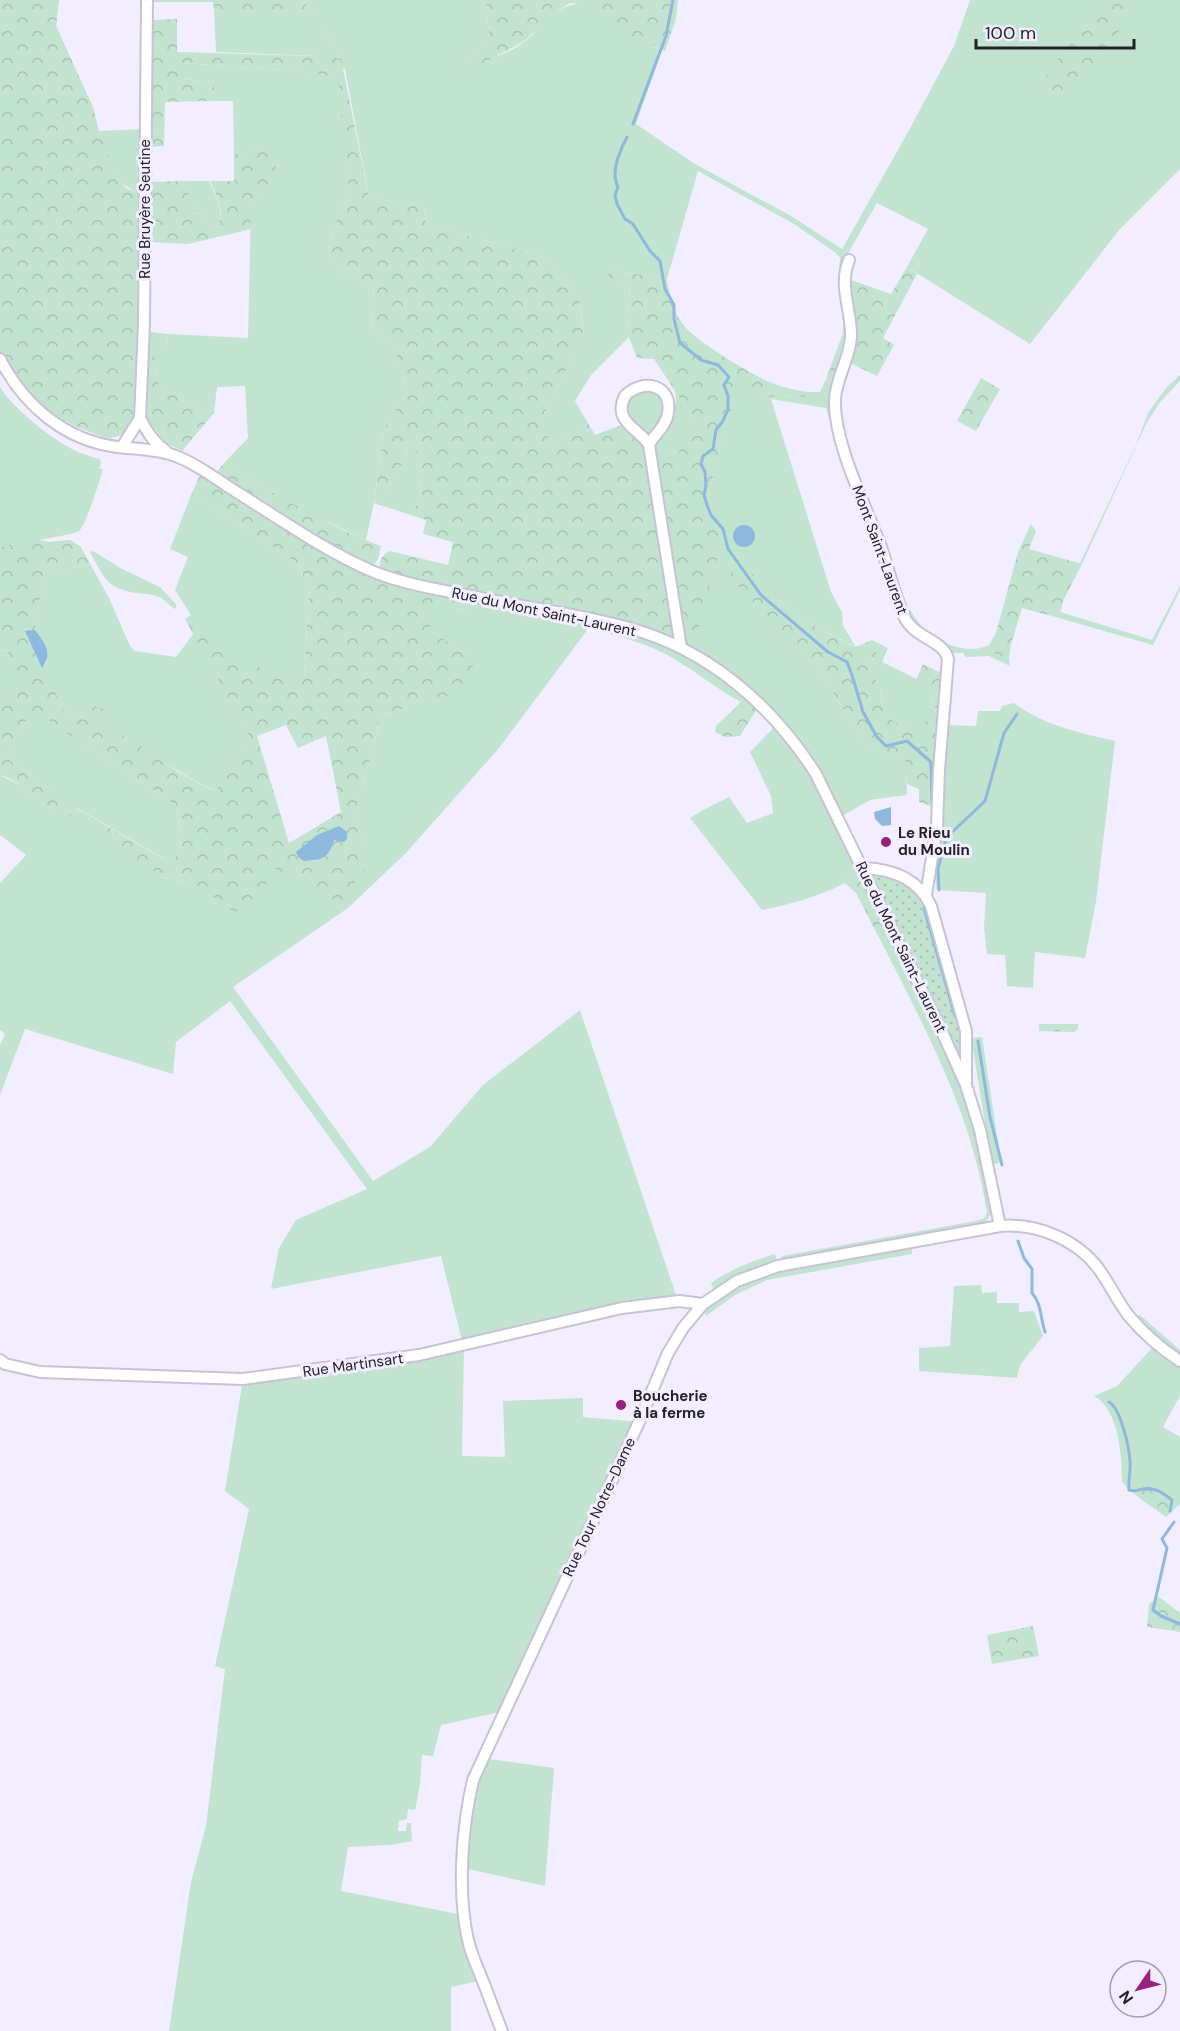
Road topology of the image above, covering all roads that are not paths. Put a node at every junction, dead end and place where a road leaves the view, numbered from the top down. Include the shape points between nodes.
1 (147, 0) edge
2 (849, 261) dead end
3 (0, 359) edge
4 (140, 418) junction
5 (649, 445) junction
6 (122, 447) junction
7 (172, 455) junction
8 (681, 648) junction
9 (863, 868) junction
10 (926, 895) junction
11 (966, 1085) junction
12 (1000, 1226) junction
13 (703, 1304) junction
14 (0, 1360) edge
15 (1180, 1361) edge
16 (502, 2031) edge

1 - 4 street, Rue Bruyère Seutine
2 - 10 street, Mont Saint-Laurent via 844,291 851,338 836,391 838,426 903,615 917,633 945,651 948,659 937,826
3 - 6 street, Rue du Mont Saint-Laurent via 27,399 50,419 90,441
4 - 6 street, Rue Bruyère Seutine
4 - 7 street via 157,445
5 - 5 street via 632,429 622,411 622,399 633,388 644,385 660,389 669,404 667,420
5 - 8 street
6 - 7 street, Rue du Mont Saint-Laurent
7 - 8 street, Rue du Mont Saint-Laurent via 325,547 384,576 604,622
8 - 9 street, Rue du Mont Saint-Laurent via 741,687 782,727 816,774
9 - 10 street via 903,876
9 - 11 street, Rue du Mont Saint-Laurent
10 - 11 street, Mont Saint-Laurent via 966,1031
11 - 12 street, Rue du Mont Saint-Laurent via 980,1130
12 - 13 street, Rue Tour Notre-Dame via 771,1268 736,1281
12 - 15 street, Rue Tour Notre-Dame via 1037,1229 1080,1250 1100,1270 1137,1325
13 - 14 street, Rue Martinsart via 679,1301 622,1308 419,1355 243,1379 40,1372
13 - 16 street, Rue Tour Notre-Dame via 668,1353 473,1780 464,1836 465,1916 474,1959

